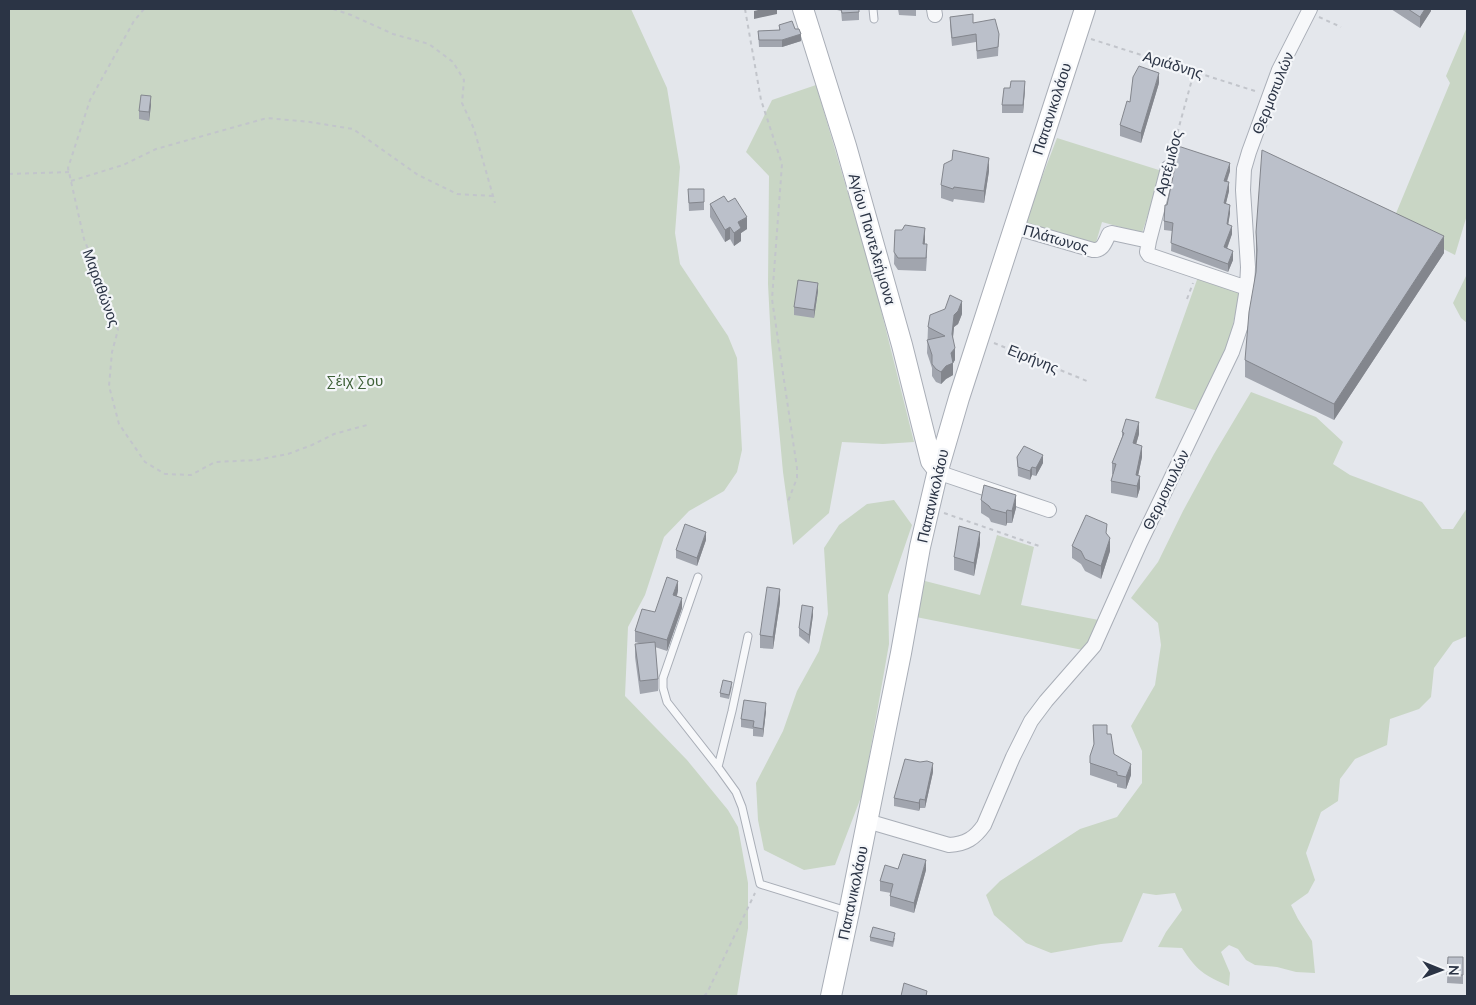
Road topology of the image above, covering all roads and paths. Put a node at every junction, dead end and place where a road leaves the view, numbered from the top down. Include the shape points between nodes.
1 (144, 9) edge
2 (332, 9) edge
3 (745, 9) edge
4 (803, 9) edge
5 (873, 9) edge
6 (1085, 9) edge
7 (1309, 10) edge
8 (874, 19) dead end
9 (1341, 27) dead end
10 (1077, 35) junction
11 (1194, 72) junction
12 (1270, 96) junction
13 (1168, 168) joint
14 (69, 172) junction
15 (9, 174) edge
16 (71, 181) junction
17 (492, 196) junction
18 (495, 203) dead end
19 (1014, 227) junction
20 (1149, 241) junction
21 (1197, 272) junction
22 (1247, 288) junction
23 (1187, 299) dead end
24 (979, 337) junction
25 (1087, 381) dead end
26 (367, 425) dead end
27 (938, 470) junction
28 (787, 504) dead end
29 (929, 508) junction
30 (1049, 510) dead end
31 (1039, 546) dead end
32 (698, 576) dead end
33 (748, 636) dead end
34 (718, 767) junction
35 (867, 821) junction
36 (760, 884) junction
37 (849, 912) junction
38 (704, 996) edge
39 (830, 996) edge

1 - 14 path, Μαραθώνος via 90,100
2 - 17 path via 393,34 429,44 453,62 464,80 462,103 474,129
3 - 28 path via 761,100 782,164 772,299 797,468 797,478
4 - 27 main road, Αγίου Παντελεήμονα via 846,146 931,460
5 - 8 lane
6 - 10 main road, Παπανικολάου
7 - 9 path
7 - 12 street, Θερμοπυλών via 1279,70
10 - 11 path, Αριάδνης
10 - 19 main road, Παπανικολάου
11 - 12 path, Αριάδνης
11 - 13 path, Αρτέμιδος
12 - 22 street, Θερμοπυλών via 1244,169 1242,190
13 - 20 street, Αρτέμιδος
14 - 15 path
14 - 16 path, Μαραθώνος
16 - 17 path via 123,165 156,149 266,118 353,129 418,175 458,194
16 - 26 path, Μαραθώνος via 84,239 118,330 109,386 118,424 145,462 165,474 192,475 215,462 257,460 288,454 334,434
17 - 18 path
19 - 20 street, Πλάτωνος via 1093,250 1102,247 1112,233
19 - 24 main road, Παπανικολάου
20 - 21 street, Αρτέμιδος via 1149,255
21 - 22 street
21 - 23 path
22 - 35 street, Θερμοπυλών via 1232,352 1094,646 1031,721 978,834 969,841 949,845
24 - 25 path, Ειρήνης
24 - 27 main road, Παπανικολάου
27 - 29 main road, Παπανικολάου
27 - 30 street
29 - 31 path
29 - 35 main road, Παπανικολάου
32 - 34 lane via 663,678 663,688 667,702
33 - 34 lane
34 - 36 lane via 736,792 742,807
35 - 37 main road, Παπανικολάου
36 - 37 lane
36 - 38 path
37 - 39 main road, Παπανικολάου

